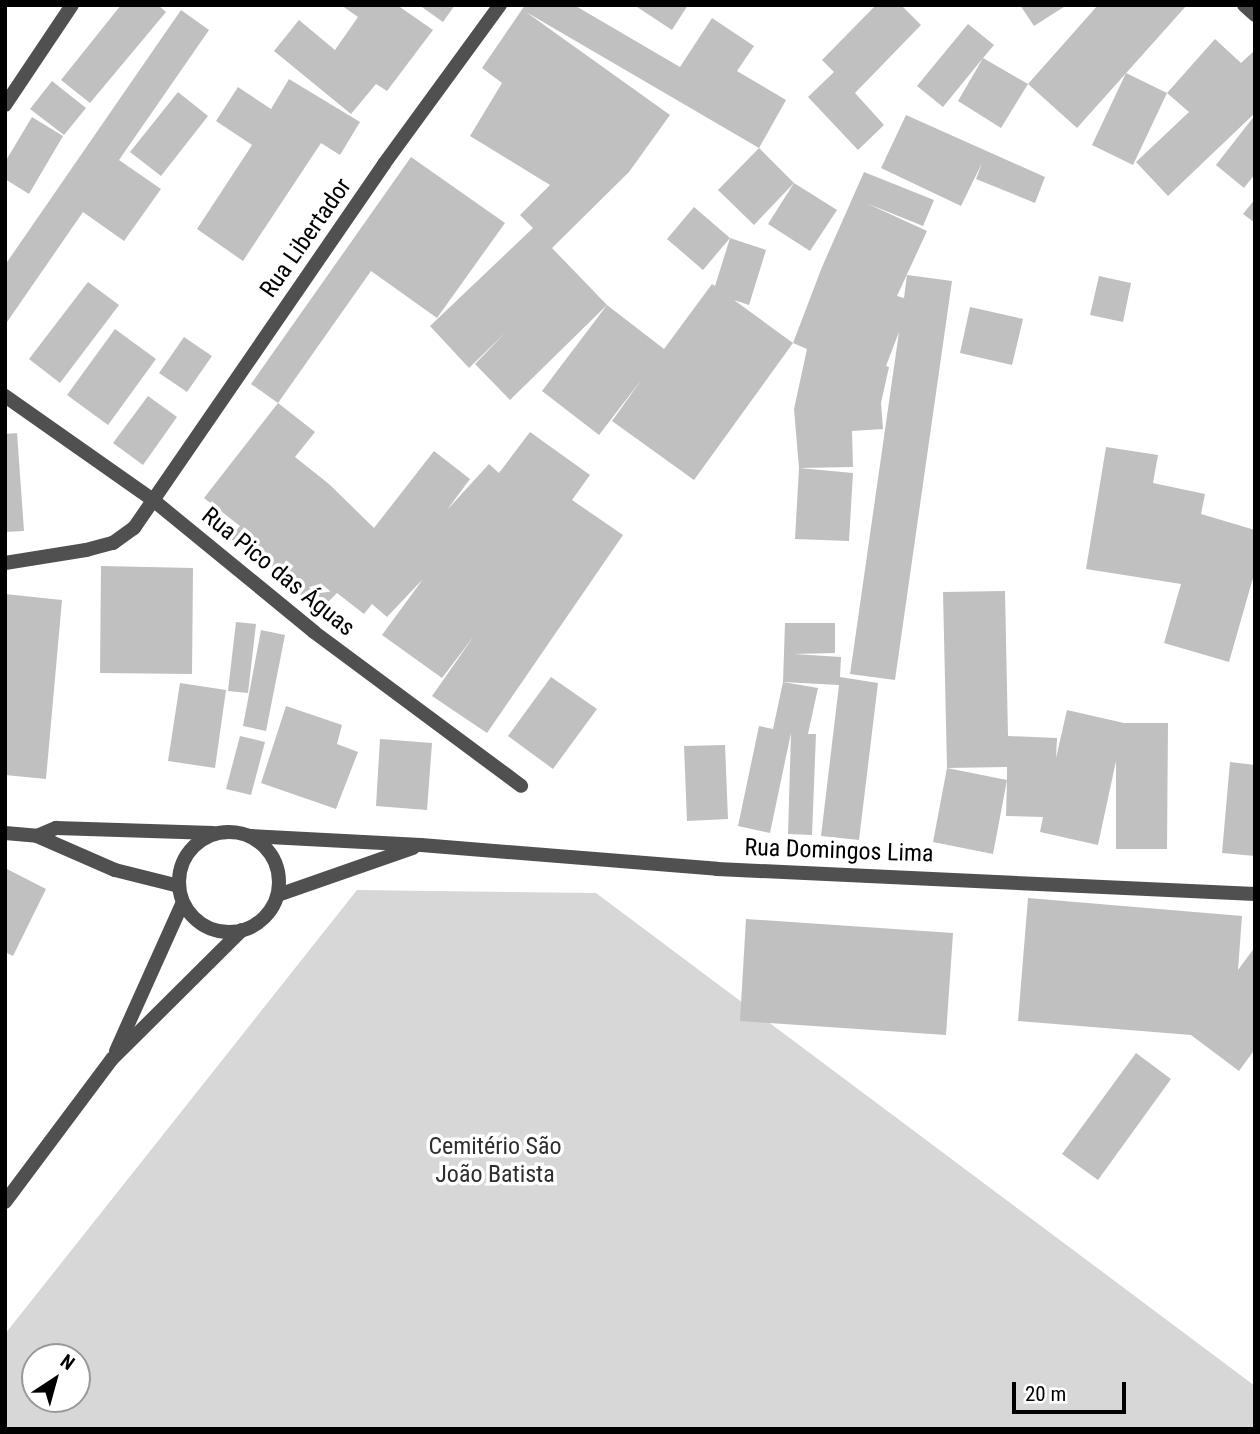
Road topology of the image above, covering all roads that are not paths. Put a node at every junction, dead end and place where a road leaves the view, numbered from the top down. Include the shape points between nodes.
1 (72, 5) edge
2 (500, 5) edge
3 (1244, 5) edge
4 (1255, 15) edge
5 (5, 104) edge
6 (5, 396) edge
7 (153, 500) junction
8 (5, 563) edge
9 (521, 786) dead end
10 (5, 833) edge
11 (216, 833) junction
12 (37, 836) junction
13 (251, 836) junction
14 (421, 845) junction
15 (179, 886) junction
16 (1255, 894) edge
17 (278, 895) junction
18 (183, 902) junction
19 (242, 930) junction
20 (112, 1059) junction
21 (5, 1202) edge

1 - 5 street
2 - 7 street, Rua Libertador via 384,164
3 - 4 street
6 - 7 street, Rua Pico das Águas
7 - 8 street, Rua Libertador via 134,528 113,543
7 - 9 street, Rua Pico das Águas via 314,632
10 - 12 street
11 - 12 street via 56,828
11 - 13 street via 234,831
11 - 15 street via 188,852 180,868
12 - 15 street via 115,870
13 - 14 street, Rua Domingos Lima
13 - 17 street via 275,861
14 - 16 street, Rua Domingos Lima via 717,869
14 - 17 street, Rua Domingos Lima
15 - 18 street
17 - 19 street via 258,923
18 - 19 street via 207,927
18 - 20 street
19 - 20 street
20 - 21 street

